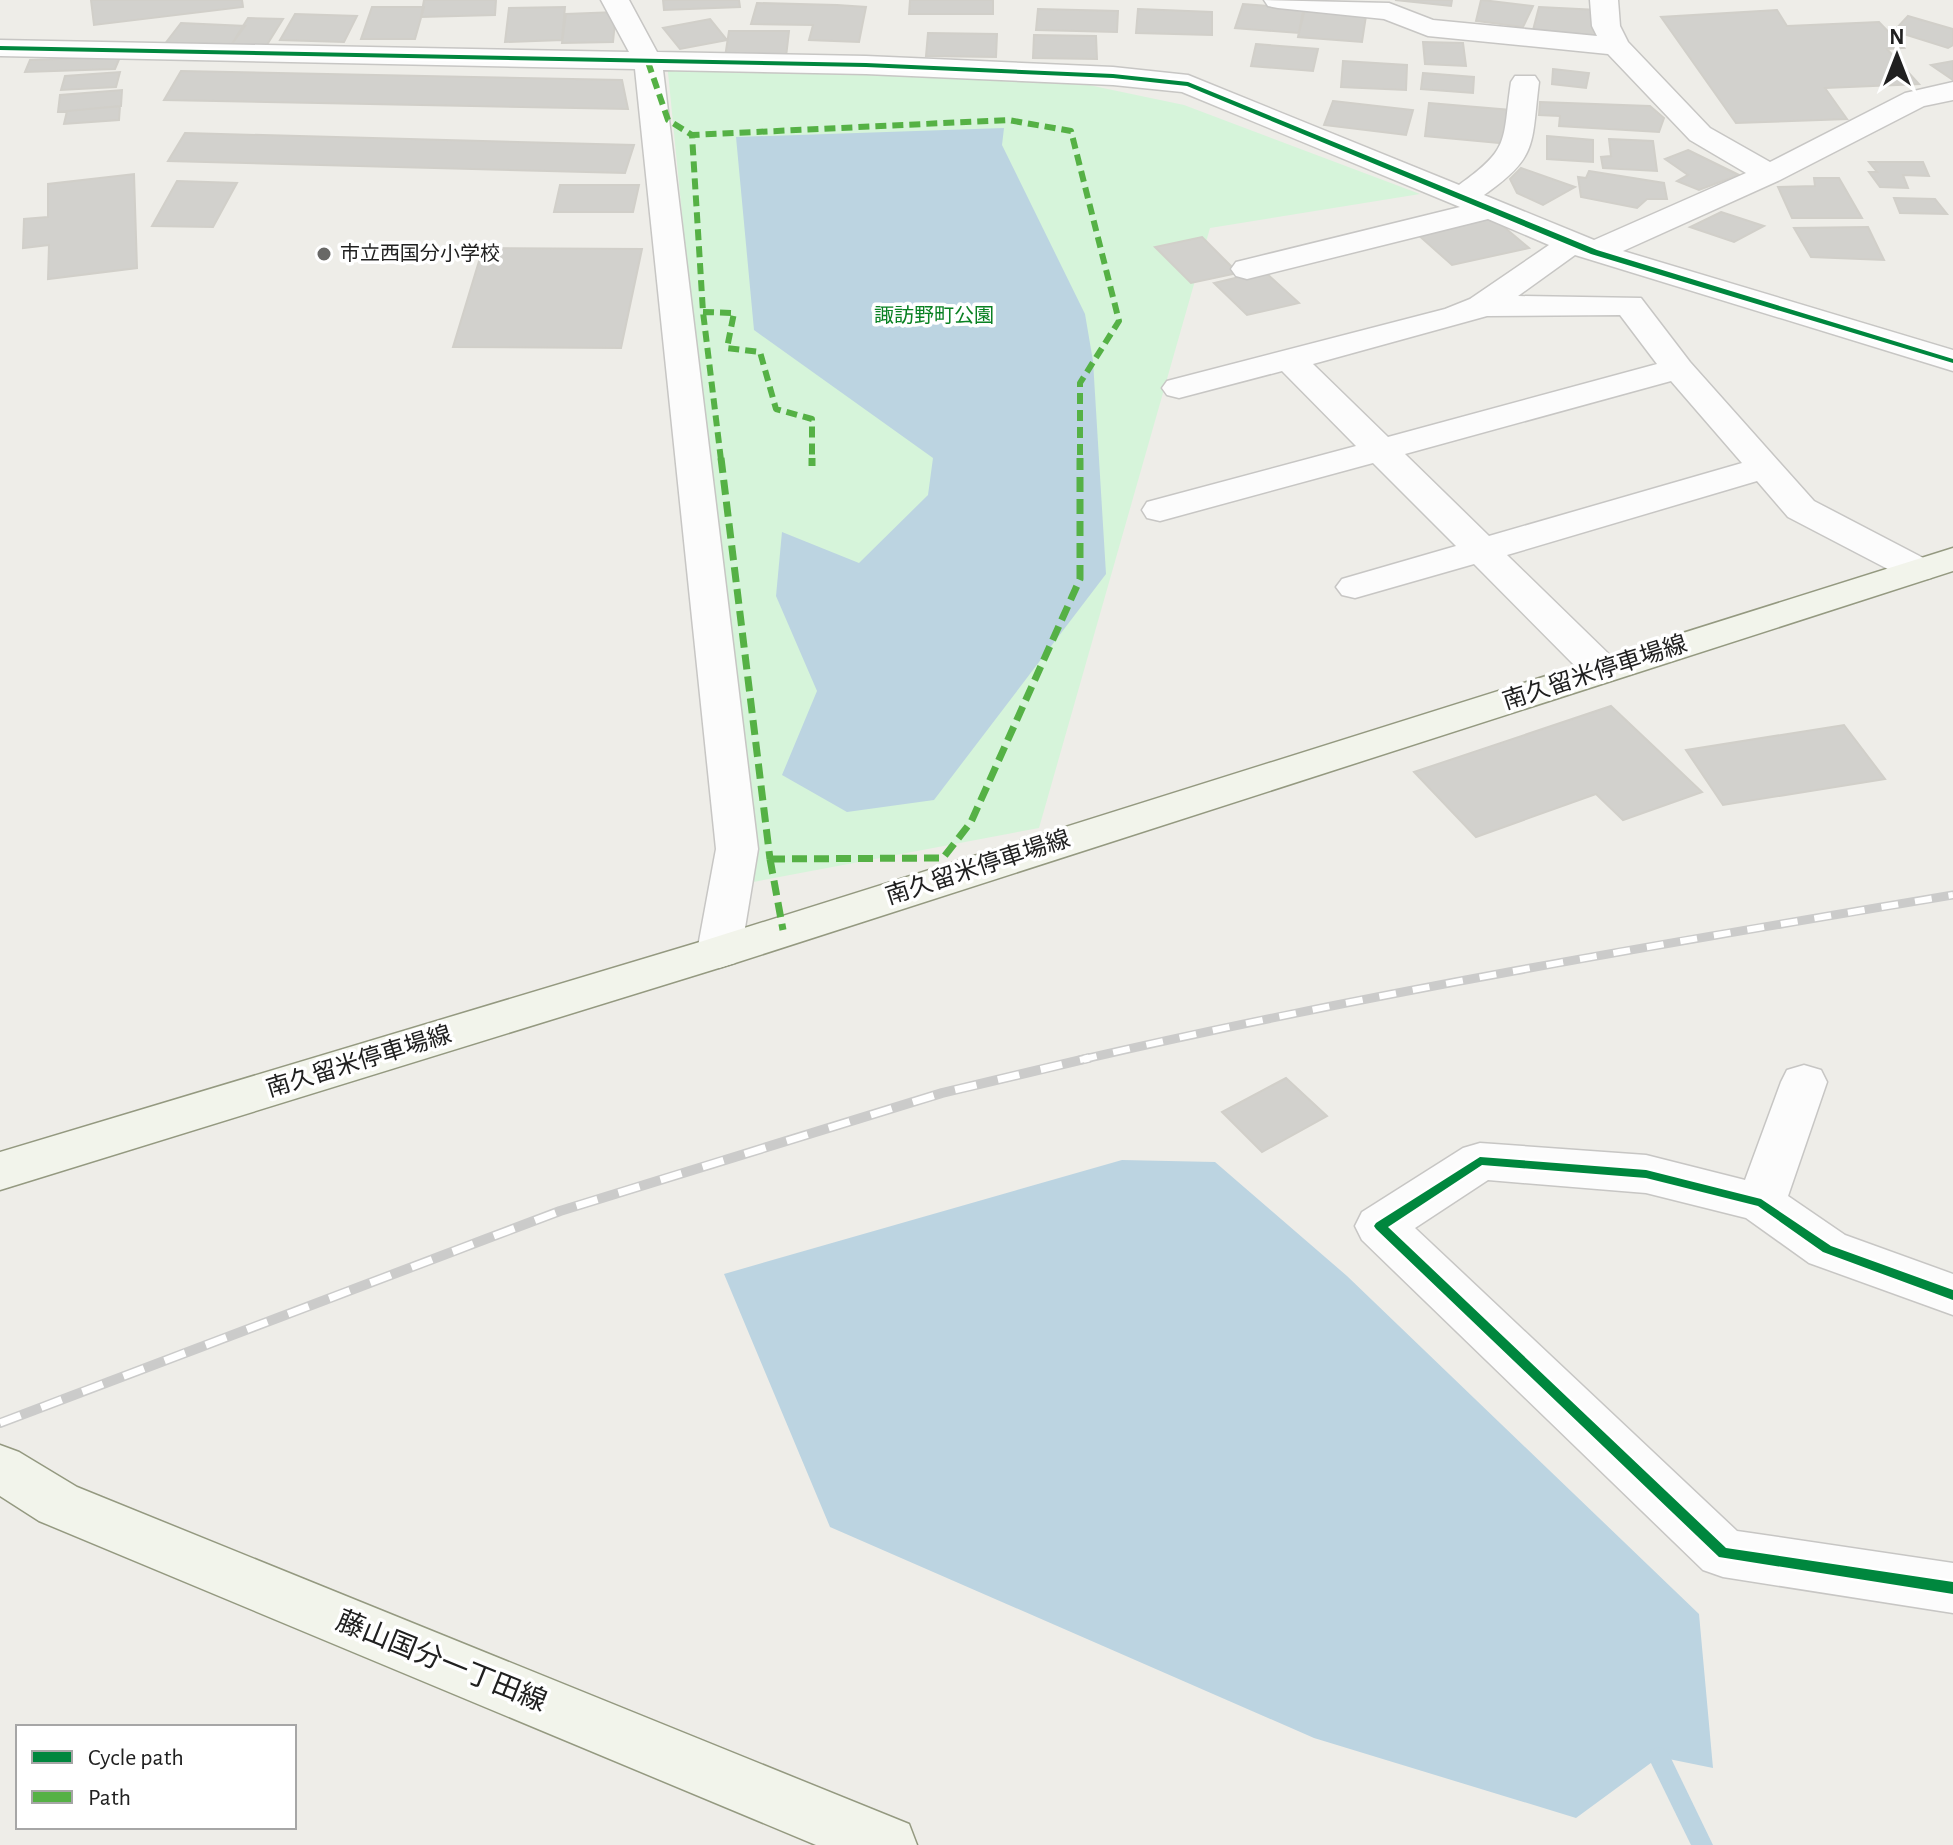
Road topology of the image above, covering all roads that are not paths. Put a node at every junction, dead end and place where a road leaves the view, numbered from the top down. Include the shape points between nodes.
1 (615, 0) edge
2 (1278, 0) edge
3 (1604, 0) edge
4 (1616, 46) junction
5 (0, 48) edge
6 (648, 62) junction
7 (1525, 82) dead end
8 (1953, 91) edge
9 (1769, 174) junction
10 (1476, 203) junction
11 (1583, 247) junction
12 (1247, 269) dead end
13 (1482, 306) junction
14 (1289, 359) junction
15 (1953, 361) edge
16 (1678, 369) junction
17 (1179, 388) dead end
18 (1378, 450) junction
19 (1765, 468) junction
20 (1160, 510) dead end
21 (1480, 551) junction
22 (1936, 565) edge
23 (1355, 587) dead end
24 (1602, 670) junction
25 (719, 952) junction
26 (1804, 1082) dead end
27 (0, 1171) edge
28 (1761, 1203) junction
29 (1953, 1295) edge
30 (0, 1468) edge
31 (1953, 1588) edge
32 (887, 1845) edge

1 - 6 street
2 - 4 street via 1389,11 1428,28
3 - 4 street via 1606,26
4 - 9 street via 1700,134
5 - 6 street
6 - 10 street via 983,69 1188,84
6 - 25 street via 737,849
7 - 10 street via 1515,152
8 - 9 street via 1915,99
9 - 11 street
10 - 11 street
10 - 12 street
11 - 13 street
11 - 15 street
13 - 14 street
13 - 16 street via 1629,305
14 - 17 street
14 - 18 street
16 - 18 street
16 - 19 street
18 - 20 street
18 - 21 street
19 - 21 street
19 - 22 street via 1801,509
21 - 23 street
21 - 24 street
22 - 24 main road, 南久留米停車場線
24 - 25 main road, 南久留米停車場線
25 - 27 main road, 南久留米停車場線
26 - 28 street
28 - 29 street via 1827,1249
28 - 31 street via 1646,1174 1480,1161 1380,1226 1723,1553
30 - 32 main road, 藤山国分一丁田線 via 58,1504

